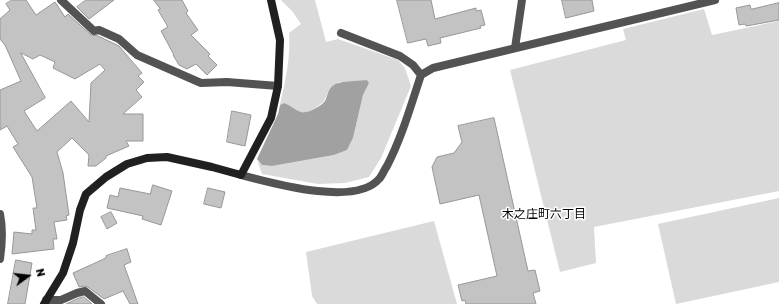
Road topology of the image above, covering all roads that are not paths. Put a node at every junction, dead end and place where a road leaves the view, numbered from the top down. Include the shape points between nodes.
1 (61, 0) edge
2 (271, 0) edge
3 (522, 0) edge
4 (715, 0) edge
5 (341, 33) dead end
6 (515, 48) junction
7 (421, 75) junction
8 (278, 86) junction
9 (241, 175) junction
10 (0, 214) edge
11 (0, 259) edge
12 (45, 302) edge
13 (101, 304) edge

1 - 8 street via 94,31 99,30 119,39 138,56 201,83 227,82
2 - 8 street via 280,40
3 - 6 street
4 - 6 street
5 - 7 street via 400,56 413,65
6 - 7 street via 434,68
7 - 9 street via 396,149 380,179 372,185 358,190 316,191
8 - 9 street via 271,118
9 - 12 street via 167,157 147,158 127,164 106,177 86,194 63,273
10 - 11 street
12 - 13 street via 61,300 85,291

